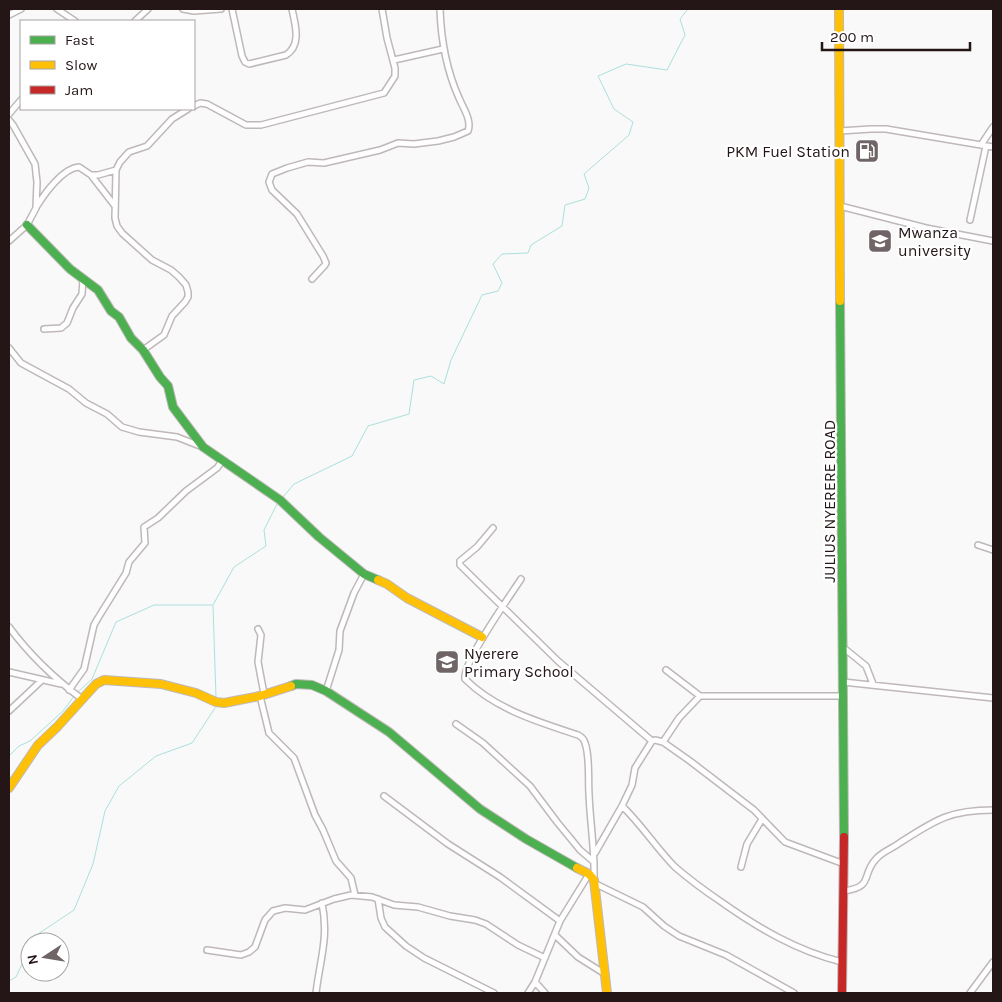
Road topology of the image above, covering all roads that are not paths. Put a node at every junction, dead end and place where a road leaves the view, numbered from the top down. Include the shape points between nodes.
1 (21, 9) edge
2 (59, 9) edge
3 (148, 9) edge
4 (183, 9) edge
5 (221, 9) edge
6 (232, 9) edge
7 (292, 9) edge
8 (382, 9) edge
9 (440, 9) edge
10 (839, 9) edge
11 (9, 15) edge
12 (67, 19) edge
13 (136, 20) edge
14 (443, 49) junction
15 (394, 60) junction
16 (20, 101) edge
17 (195, 103) edge
18 (186, 110) edge
19 (9, 114) edge
20 (9, 120) edge
21 (993, 127) edge
22 (840, 131) junction
23 (984, 145) junction
24 (993, 147) edge
25 (116, 170) junction
26 (90, 175) junction
27 (116, 206) junction
28 (840, 206) junction
29 (36, 208) junction
30 (970, 220) dead end
31 (27, 225) junction
32 (9, 241) edge
33 (993, 242) edge
34 (83, 279) junction
35 (312, 279) dead end
36 (44, 329) dead end
37 (9, 348) edge
38 (143, 350) junction
39 (203, 447) junction
40 (222, 461) junction
41 (493, 528) dead end
42 (978, 545) dead end
43 (993, 550) edge
44 (364, 574) junction
45 (521, 579) dead end
46 (503, 608) junction
47 (9, 627) edge
48 (258, 629) dead end
49 (482, 637) junction
50 (844, 649) junction
51 (666, 670) dead end
52 (9, 672) edge
53 (42, 680) junction
54 (843, 682) junction
55 (874, 684) junction
56 (63, 685) junction
57 (69, 690) junction
58 (326, 691) junction
59 (262, 695) junction
60 (700, 696) junction
61 (843, 696) junction
62 (993, 698) edge
63 (82, 699) junction
64 (9, 703) edge
65 (14, 706) junction
66 (9, 711) edge
67 (456, 724) dead end
68 (652, 741) junction
69 (663, 742) junction
70 (9, 788) edge
71 (384, 796) dead end
72 (622, 806) junction
73 (993, 810) edge
74 (762, 819) junction
75 (594, 854) junction
76 (594, 862) junction
77 (844, 864) junction
78 (741, 866) dead end
79 (593, 879) junction
80 (844, 891) junction
81 (355, 895) junction
82 (378, 899) junction
83 (322, 903) junction
84 (560, 921) junction
85 (554, 935) junction
86 (207, 950) dead end
87 (545, 958) junction
88 (843, 962) junction
89 (993, 962) edge
90 (605, 974) junction
91 (535, 982) junction
92 (316, 993) edge
93 (494, 993) edge
94 (528, 993) edge
95 (545, 993) edge
96 (607, 993) edge
97 (794, 993) edge
98 (842, 993) edge
99 (970, 993) edge

1 - 11 street
2 - 12 street
3 - 13 street
4 - 5 street
6 - 7 street via 242,56 249,64 292,51 296,38
8 - 15 street
9 - 14 street
10 - 22 main road, JULIUS NYERERE ROAD
14 - 15 street
14 - 35 street via 454,88 470,122 468,131 438,141 398,143 324,163 308,162 272,174 269,182 272,190 297,214 326,263
15 - 17 street via 395,76 384,93 261,125 246,125 206,104
16 - 19 street
18 - 25 street via 172,119 147,146 130,152
20 - 29 street via 35,164
21 - 23 street
22 - 23 street via 886,129
22 - 28 main road, JULIUS NYERERE ROAD
23 - 24 street
23 - 30 street
25 - 26 street
25 - 27 street
26 - 27 street
26 - 29 street via 80,167 72,169 48,189
27 - 38 street via 115,222 122,233 152,260 179,277 188,292 164,335
28 - 33 street
28 - 50 main road, JULIUS NYERERE ROAD
29 - 31 street
31 - 32 street
31 - 34 main road
34 - 36 street via 82,294 66,323 61,328
34 - 38 main road via 98,290
37 - 39 street via 25,366 107,414 122,427 177,437
38 - 39 main road via 168,386 173,407
39 - 40 main road
40 - 44 main road via 280,500 318,537
40 - 57 street via 144,527 145,543 129,562 126,573 98,618 84,669
41 - 46 street via 459,563
42 - 43 street
44 - 49 main road
44 - 58 street via 340,631 339,650
45 - 46 street
46 - 49 street
46 - 68 street via 558,661
47 - 56 street
48 - 59 street via 261,635 258,662
49 - 75 street via 466,669 465,680 477,691 515,713 583,738
50 - 54 main road, JULIUS NYERERE ROAD
50 - 55 street via 866,666
51 - 60 street
52 - 53 street
53 - 56 street
53 - 65 street
54 - 55 street
54 - 61 main road, JULIUS NYERERE ROAD
55 - 62 street
56 - 57 street
57 - 63 street
58 - 59 main road via 312,685 296,684
58 - 79 main road via 389,732 480,809
59 - 63 main road via 224,703 161,684 104,680
59 - 81 street via 269,733 294,758 315,815 336,861 351,878
60 - 61 street
60 - 69 street via 679,718
61 - 77 main road, JULIUS NYERERE ROAD
63 - 70 main road via 38,745
64 - 65 street
65 - 66 street
67 - 76 street via 483,743 530,786 580,850
68 - 69 street
68 - 72 street via 635,768 632,785
69 - 74 street
71 - 84 street
72 - 75 street
72 - 88 street via 673,865 707,892 781,940 824,958
73 - 80 street via 956,813 930,824 879,856 861,887
74 - 77 street via 785,842
74 - 78 street via 747,844
75 - 76 street
76 - 79 street
77 - 80 main road, JULIUS NYERERE ROAD
79 - 84 street
79 - 90 main road
79 - 97 street via 644,907 679,936 726,955
80 - 88 main road, JULIUS NYERERE ROAD
81 - 82 street
81 - 83 street
82 - 87 street via 475,920
82 - 93 street via 385,927 406,946
83 - 86 street via 304,910 285,908 273,911 249,952 241,955
83 - 92 street via 326,925
84 - 85 street
85 - 87 street
85 - 90 street via 578,957
87 - 91 street
88 - 98 main road, JULIUS NYERERE ROAD
89 - 99 street
90 - 96 main road
91 - 94 street
91 - 95 street

